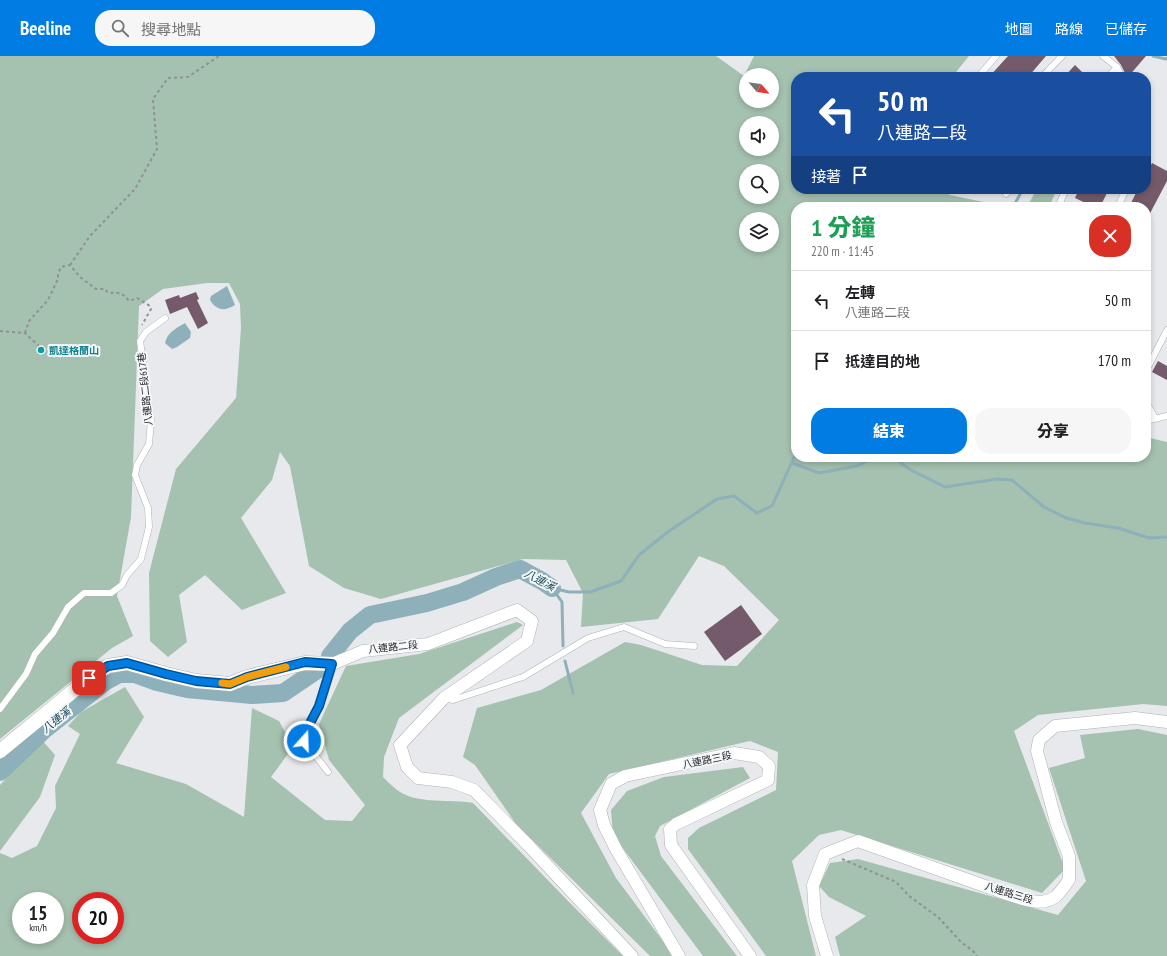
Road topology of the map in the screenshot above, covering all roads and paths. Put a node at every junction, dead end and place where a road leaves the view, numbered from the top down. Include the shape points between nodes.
1 (219, 56) edge
2 (996, 56) edge
3 (1062, 56) edge
4 (1103, 56) edge
5 (1117, 67) junction
6 (982, 72) edge
7 (1047, 72) edge
8 (1112, 72) edge
9 (1120, 72) edge
10 (70, 265) junction
11 (165, 318) dead end
12 (1167, 330) edge
13 (0, 331) edge
14 (25, 333) junction
15 (140, 342) junction
16 (44, 351) dead end
17 (1151, 361) edge
18 (1151, 411) edge
19 (1167, 416) edge
20 (1155, 418) junction
21 (1151, 419) edge
22 (694, 646) dead end
23 (332, 664) junction
24 (444, 698) junction
25 (0, 709) edge
26 (1167, 722) edge
27 (0, 751) edge
28 (328, 772) dead end
29 (828, 853) junction
30 (632, 956) edge
31 (679, 956) edge
32 (750, 956) edge
33 (826, 956) edge
34 (977, 956) edge

1 - 10 path via 188,76 168,78 153,99 157,148 135,189 90,236
2 - 6 lane
3 - 7 lane
4 - 5 lane
5 - 8 lane
5 - 9 lane
10 - 14 path via 61,268 48,300 29,321
10 - 15 path via 80,277 96,289 124,294 129,301 137,298 150,306 151,309 140,328
11 - 15 lane, 八連路二段617巷 via 146,332
12 - 17 lane
13 - 14 path
14 - 16 path
15 - 25 lane, 八連路二段617巷 via 151,420 149,444 137,465 135,475 148,508 148,528 141,559 122,585 111,593 84,593 68,607 53,633 34,654 26,674
18 - 20 lane
19 - 20 lane
20 - 21 lane
22 - 24 lane via 666,644 624,627 588,638 523,677 453,700
23 - 24 street, 八連路二段 via 363,651 428,644 517,610 532,621 527,641
23 - 27 street, 八連路二段 via 305,662 230,684 196,681 127,663 108,666 89,678
23 - 28 lane via 319,706 304,741
24 - 30 street, 八連路二段 via 400,745 407,767 418,778 452,782 474,790
26 - 29 street, 八連路三段 via 1135,718 1055,726 1039,740 1037,751 1056,822 1069,856 1069,880 1055,897 1045,901 1034,902 1013,896 858,841
29 - 33 street via 825,854 812,885 815,916
29 - 34 path via 896,882 909,896 938,917
31 - 32 street, 八連路三段 via 616,849 600,810 611,784 625,776 734,753 759,756 769,766 768,780 676,824 670,829 671,845

